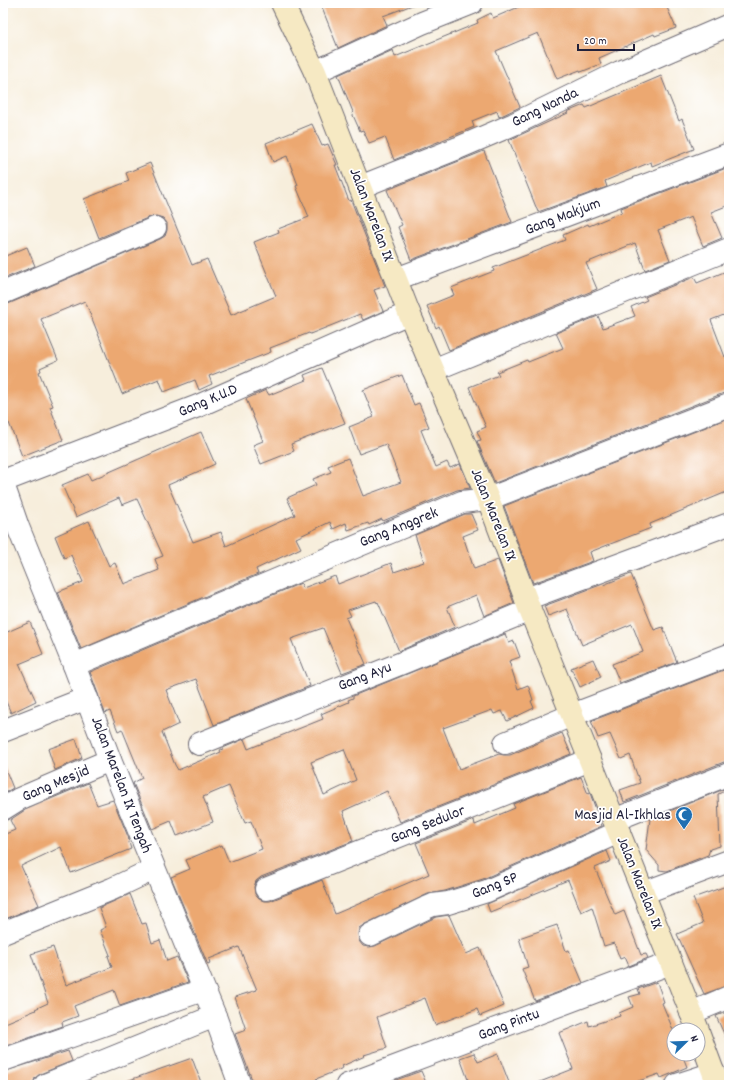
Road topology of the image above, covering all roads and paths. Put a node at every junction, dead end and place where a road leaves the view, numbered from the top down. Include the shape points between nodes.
1 (282, 3) edge
2 (472, 3) edge
3 (729, 25) edge
4 (315, 72) junction
5 (729, 154) edge
6 (360, 187) junction
7 (155, 228) dead end
8 (729, 249) edge
9 (396, 280) junction
10 (3, 293) edge
11 (409, 313) junction
12 (433, 370) junction
13 (729, 405) edge
14 (3, 482) edge
15 (488, 499) junction
16 (729, 524) edge
17 (10, 530) edge
18 (528, 604) junction
19 (729, 655) edge
20 (74, 665) junction
21 (87, 698) junction
22 (572, 715) junction
23 (3, 731) edge
24 (505, 743) dead end
25 (199, 744) dead end
26 (110, 760) junction
27 (590, 760) junction
28 (729, 774) edge
29 (3, 809) edge
30 (616, 826) junction
31 (729, 860) edge
32 (154, 869) junction
33 (266, 889) dead end
34 (643, 893) junction
35 (3, 932) edge
36 (370, 935) dead end
37 (671, 963) junction
38 (203, 990) junction
39 (729, 997) edge
40 (214, 1016) junction
41 (695, 1022) edge
42 (700, 1022) edge
43 (706, 1052) edge
44 (3, 1060) edge
45 (716, 1079) edge
46 (45, 1085) edge
47 (240, 1085) edge
48 (347, 1085) edge
49 (677, 1085) edge

1 - 4 main road, Jalan Marelan IX
2 - 4 street
3 - 6 street, Gang Nanda via 620,72 514,124
4 - 6 main road, Jalan Marelan IX
5 - 9 street, Gang Makjum
6 - 9 main road, Jalan Marelan IX
7 - 10 street
8 - 12 street
9 - 11 main road, Jalan Marelan IX
11 - 12 main road, Jalan Marelan IX
11 - 14 street, Gang K.U.D via 198,406
12 - 15 main road, Jalan Marelan IX
13 - 15 street, Gang Anggrek
14 - 17 street, Jalan Marelan IX Tengah
15 - 18 main road, Jalan Marelan IX
15 - 20 street, Gang Anggrek via 462,502
16 - 18 street, Gang Ayu
17 - 20 street, Jalan Marelan IX Tengah
18 - 22 main road, Jalan Marelan IX
18 - 25 street, Gang Ayu via 407,661
19 - 22 street
20 - 21 street, Jalan Marelan IX Tengah
21 - 23 street
21 - 26 street, Jalan Marelan IX Tengah
22 - 24 street
22 - 27 main road, Jalan Marelan IX
26 - 29 street, Gang Mesjid via 19,799
26 - 32 street, Jalan Marelan IX Tengah
27 - 30 main road, Jalan Marelan IX
27 - 33 street, Gang Sedulor
28 - 30 street, Gang SP
30 - 34 main road, Jalan Marelan IX
30 - 36 street, Gang SP via 487,891 426,908
31 - 34 street
32 - 35 street via 112,889
32 - 38 street, Jalan Marelan IX Tengah
34 - 37 main road, Jalan Marelan IX
37 - 41 main road, Jalan Marelan IX
37 - 48 street, Gang Pintu
38 - 40 street, Jalan Marelan IX Tengah
38 - 44 street
39 - 42 street
40 - 46 street
40 - 47 street, Jalan Marelan IX Tengah
43 - 45 main road, Jalan Marelan IX
45 - 49 street

